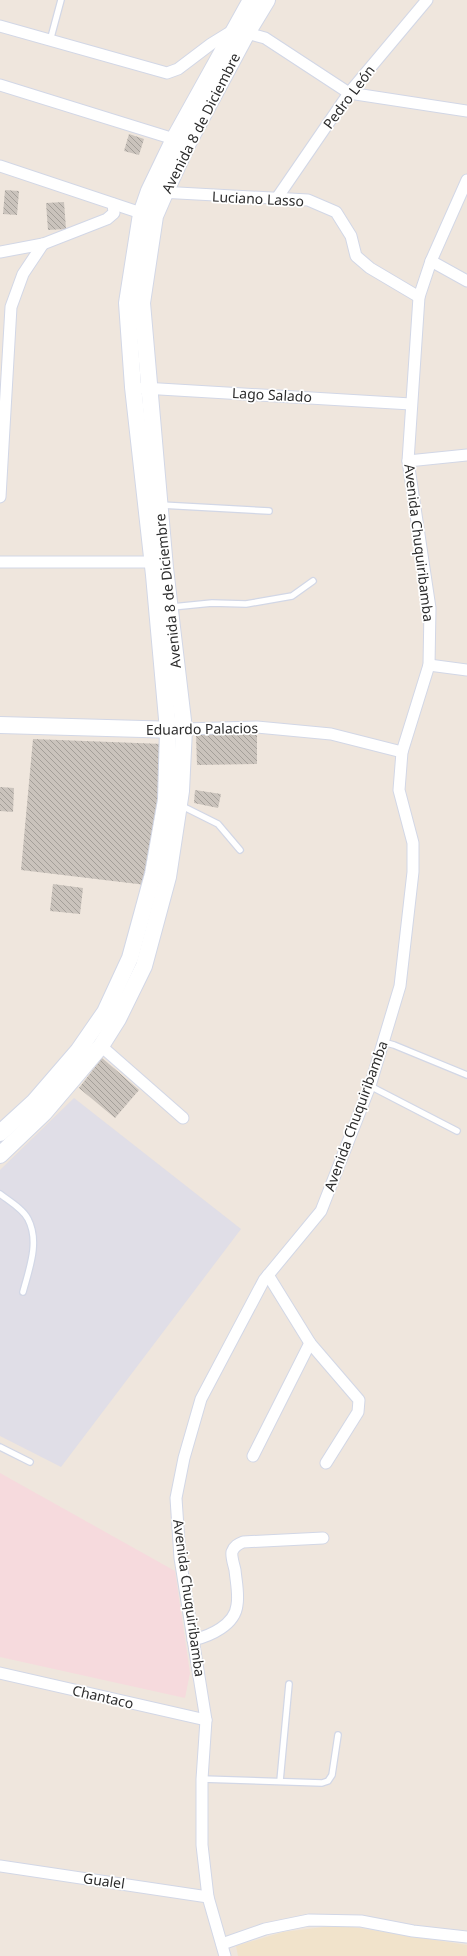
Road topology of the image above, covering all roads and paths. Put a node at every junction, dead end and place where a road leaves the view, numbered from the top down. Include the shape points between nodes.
1 (61, 0) edge
2 (251, 0) edge
3 (267, 0) edge
4 (427, 0) edge
5 (0, 26) edge
6 (240, 32) junction
7 (50, 40) junction
8 (0, 85) edge
9 (349, 93) junction
10 (467, 111) edge
11 (174, 139) junction
12 (0, 166) edge
13 (467, 180) edge
14 (157, 192) junction
15 (277, 198) junction
16 (113, 204) junction
17 (148, 215) junction
18 (43, 244) junction
19 (0, 252) edge
20 (431, 260) junction
21 (467, 281) edge
22 (419, 297) junction
23 (133, 387) junction
24 (148, 388) junction
25 (411, 404) junction
26 (467, 455) edge
27 (408, 461) junction
28 (0, 497) edge
29 (153, 505) junction
30 (269, 511) dead end
31 (0, 562) edge
32 (153, 562) junction
33 (313, 581) dead end
34 (169, 607) junction
35 (429, 665) junction
36 (467, 670) edge
37 (0, 725) edge
38 (176, 730) junction
39 (402, 752) junction
40 (172, 803) junction
41 (240, 850) dead end
42 (383, 1042) junction
43 (101, 1046) junction
44 (467, 1076) edge
45 (370, 1086) junction
46 (183, 1118) dead end
47 (457, 1132) dead end
48 (0, 1133) edge
49 (0, 1155) edge
50 (0, 1194) edge
51 (268, 1275) junction
52 (23, 1292) dead end
53 (310, 1342) junction
54 (0, 1447) edge
55 (253, 1456) dead end
56 (30, 1462) dead end
57 (326, 1464) dead end
58 (323, 1538) dead end
59 (193, 1640) junction
60 (0, 1673) edge
61 (289, 1684) dead end
62 (206, 1720) junction
63 (338, 1735) dead end
64 (202, 1779) junction
65 (280, 1781) junction
66 (0, 1866) edge
67 (208, 1897) junction
68 (467, 1937) edge
69 (222, 1944) junction
70 (225, 1956) edge

1 - 7 lane
2 - 6 main road, Avenida 8 de Diciembre
3 - 6 main road, Avenida 8 de Diciembre
4 - 9 street, Pedro León
5 - 7 street
6 - 7 street via 210,44 178,69 167,73
6 - 9 street via 265,38
6 - 11 main road, Avenida 8 de Diciembre
6 - 14 main road, Avenida 8 de Diciembre via 188,143
8 - 11 street
9 - 10 street
9 - 15 street, Pedro León
11 - 14 main road, Avenida 8 de Diciembre
12 - 16 street
13 - 20 street, Avenida Chuquiribamba
14 - 15 street, Luciano Lasso
14 - 17 main road, Avenida 8 de Diciembre
15 - 22 street, Luciano Lasso via 308,200 336,212 351,236 356,256 370,268
16 - 17 street
16 - 18 street via 114,213 107,219
17 - 23 main road, Avenida 8 de Diciembre via 127,304
17 - 24 main road, Avenida 8 de Diciembre via 142,303
18 - 19 street
18 - 28 street via 23,274 11,307
20 - 21 street
20 - 22 street, Avenida Chuquiribamba
22 - 25 street, Avenida Chuquiribamba
23 - 24 street, Lago Salado
23 - 29 main road, Avenida 8 de Diciembre
24 - 25 street, Lago Salado
24 - 29 main road, Avenida 8 de Diciembre
25 - 27 street, Avenida Chuquiribamba
26 - 27 street
27 - 35 street, Avenida Chuquiribamba via 430,608
29 - 30 lane
29 - 32 main road, Avenida 8 de Diciembre
29 - 34 main road, Avenida 8 de Diciembre
31 - 32 street
32 - 38 main road, Avenida 8 de Diciembre
33 - 34 lane via 292,596 246,604 212,603
34 - 38 main road, Avenida 8 de Diciembre
35 - 36 street
35 - 39 street, Avenida Chuquiribamba
37 - 38 main road, Eduardo Palacios
38 - 39 street, Eduardo Palacios via 257,727 331,734
38 - 40 main road, Avenida 8 de Diciembre
39 - 42 street, Avenida Chuquiribamba via 399,790 413,843 412,872 400,986
40 - 41 lane via 218,824
40 - 43 main road, Avenida 8 de Diciembre via 168,877 144,966 118,1019
40 - 48 main road, Avenida 8 de Diciembre via 130,958 105,1012 78,1051 34,1102
42 - 44 lane
42 - 45 street, Avenida Chuquiribamba
43 - 46 street
43 - 49 main road, Avenida 8 de Diciembre via 44,1113
45 - 47 lane
45 - 51 street, Avenida Chuquiribamba via 321,1211
50 - 52 lane via 27,1218 32,1231 34,1248
51 - 53 street
51 - 59 street, Avenida Chuquiribamba via 201,1399 176,1498 180,1551
53 - 55 street
53 - 57 street via 359,1400 358,1412
54 - 56 lane
58 - 59 street via 243,1542 236,1545 232,1554 237,1605 223,1627 206,1637
59 - 62 street, Avenida Chuquiribamba
60 - 62 street, Chantaco
61 - 65 lane
62 - 64 street, Avenida Chuquiribamba
63 - 65 lane via 332,1775 328,1781
64 - 65 lane
64 - 67 street, Avenida Chuquiribamba via 202,1845
66 - 67 street, Gualel
67 - 69 street, Avenida Chuquiribamba
68 - 69 street via 413,1931 361,1921 309,1920 265,1929
69 - 70 street, Avenida Chuquiribamba

